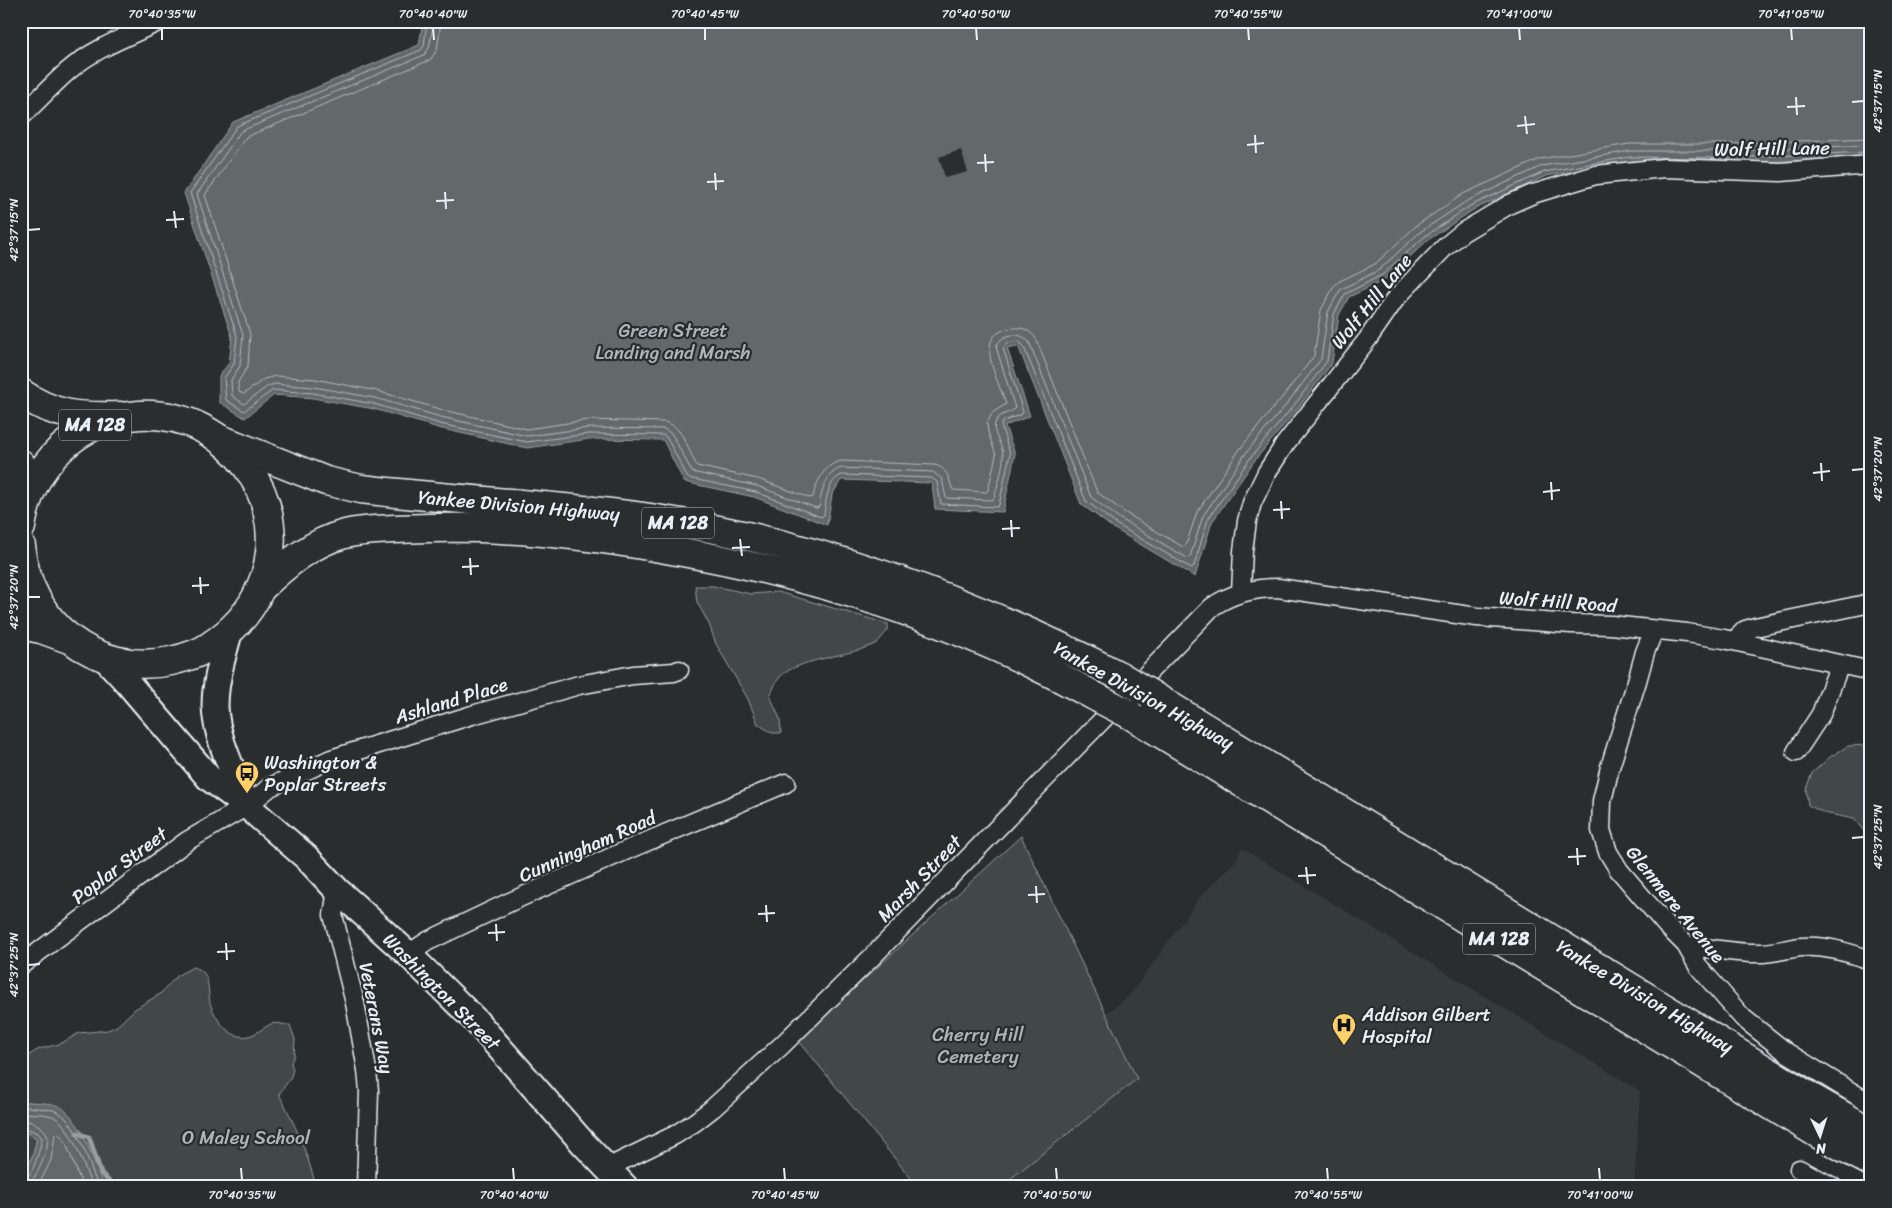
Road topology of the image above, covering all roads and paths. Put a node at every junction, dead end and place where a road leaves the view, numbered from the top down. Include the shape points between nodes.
1 (160, 21) edge
2 (21, 117) edge
3 (1871, 165) edge
4 (21, 393) edge
5 (127, 416) junction
6 (220, 439) junction
7 (21, 464) edge
8 (30, 491) junction
9 (21, 527) edge
10 (21, 546) edge
11 (260, 589) junction
12 (1241, 592) junction
13 (1871, 603) edge
14 (21, 625) edge
15 (1654, 630) junction
16 (229, 633) junction
17 (72, 641) junction
18 (1734, 641) junction
19 (104, 657) junction
20 (1840, 664) junction
21 (679, 670) dead end
22 (1871, 671) edge
23 (1796, 752) dead end
24 (786, 783) dead end
25 (247, 806) junction
26 (337, 890) junction
27 (1686, 945) junction
28 (408, 954) junction
29 (1871, 960) edge
30 (21, 965) edge
31 (1871, 1104) edge
32 (1871, 1132) edge
33 (1871, 1162) edge
34 (608, 1168) junction
35 (1799, 1169) dead end
36 (366, 1187) edge
37 (625, 1187) edge
38 (1833, 1187) edge

1 - 2 street via 80,62
3 - 12 street, Wolf Hill Lane via 1781,172 1664,168 1596,175 1533,194 1463,232 1444,247 1396,298 1285,444 1252,503 1242,551
4 - 5 main road via 68,415
5 - 6 main road, MA 128 via 176,419 199,426
5 - 8 main road, MA 128 via 97,424 79,434 43,468
6 - 11 main road via 249,469 267,509 271,544
6 - 32 main road, Yankee Division Highway / MA 128, bridge via 326,482 361,489 587,509 745,536 876,573 1037,635 1120,676
7 - 8 main road
8 - 9 main road, MA 128
10 - 17 main road via 24,570 35,598 50,621
11 - 16 main road, MA 128
11 - 33 main road, Yankee Division Highway / MA 128, bridge via 280,570 316,546 344,534 420,528 494,528 630,542 768,570 876,600 997,647 1129,714 1820,1135
12 - 15 street, Wolf Hill Road via 1278,588 1477,616
12 - 34 street, Marsh Street via 1212,608 874,955 741,1082 675,1135
13 - 18 street via 1755,627 1745,630
14 - 17 main road, MA 128 via 40,628
15 - 18 street, Wolf Hill Road
15 - 27 street, Glenmere Avenue via 1610,767 1602,801 1601,830 1608,852 1619,870
16 - 19 main road, MA 128 via 208,648 167,662 138,664
16 - 25 main road, Washington Street via 215,707 222,740
17 - 19 main road, MA 128
18 - 20 street, Wolf Hill Road
19 - 25 main road, Washington Street via 209,778
20 - 22 street, Wolf Hill Road
20 - 23 street via 1821,714
21 - 25 street, Ashland Place via 579,685 331,759 270,787
24 - 28 street, Cunningham Road via 510,902
25 - 26 main road, Washington Street via 306,857
25 - 30 street, Poplar Street via 187,842
26 - 28 main road, Washington Street
26 - 36 street, Veterans Way via 333,915 355,1003 367,1070
27 - 29 street via 1755,953 1812,946 1840,950
27 - 31 street, Glenmere Avenue via 1698,966 1725,999 1756,1030
28 - 34 main road, Washington Street via 476,1021
34 - 37 main road, Washington Street
35 - 38 street

